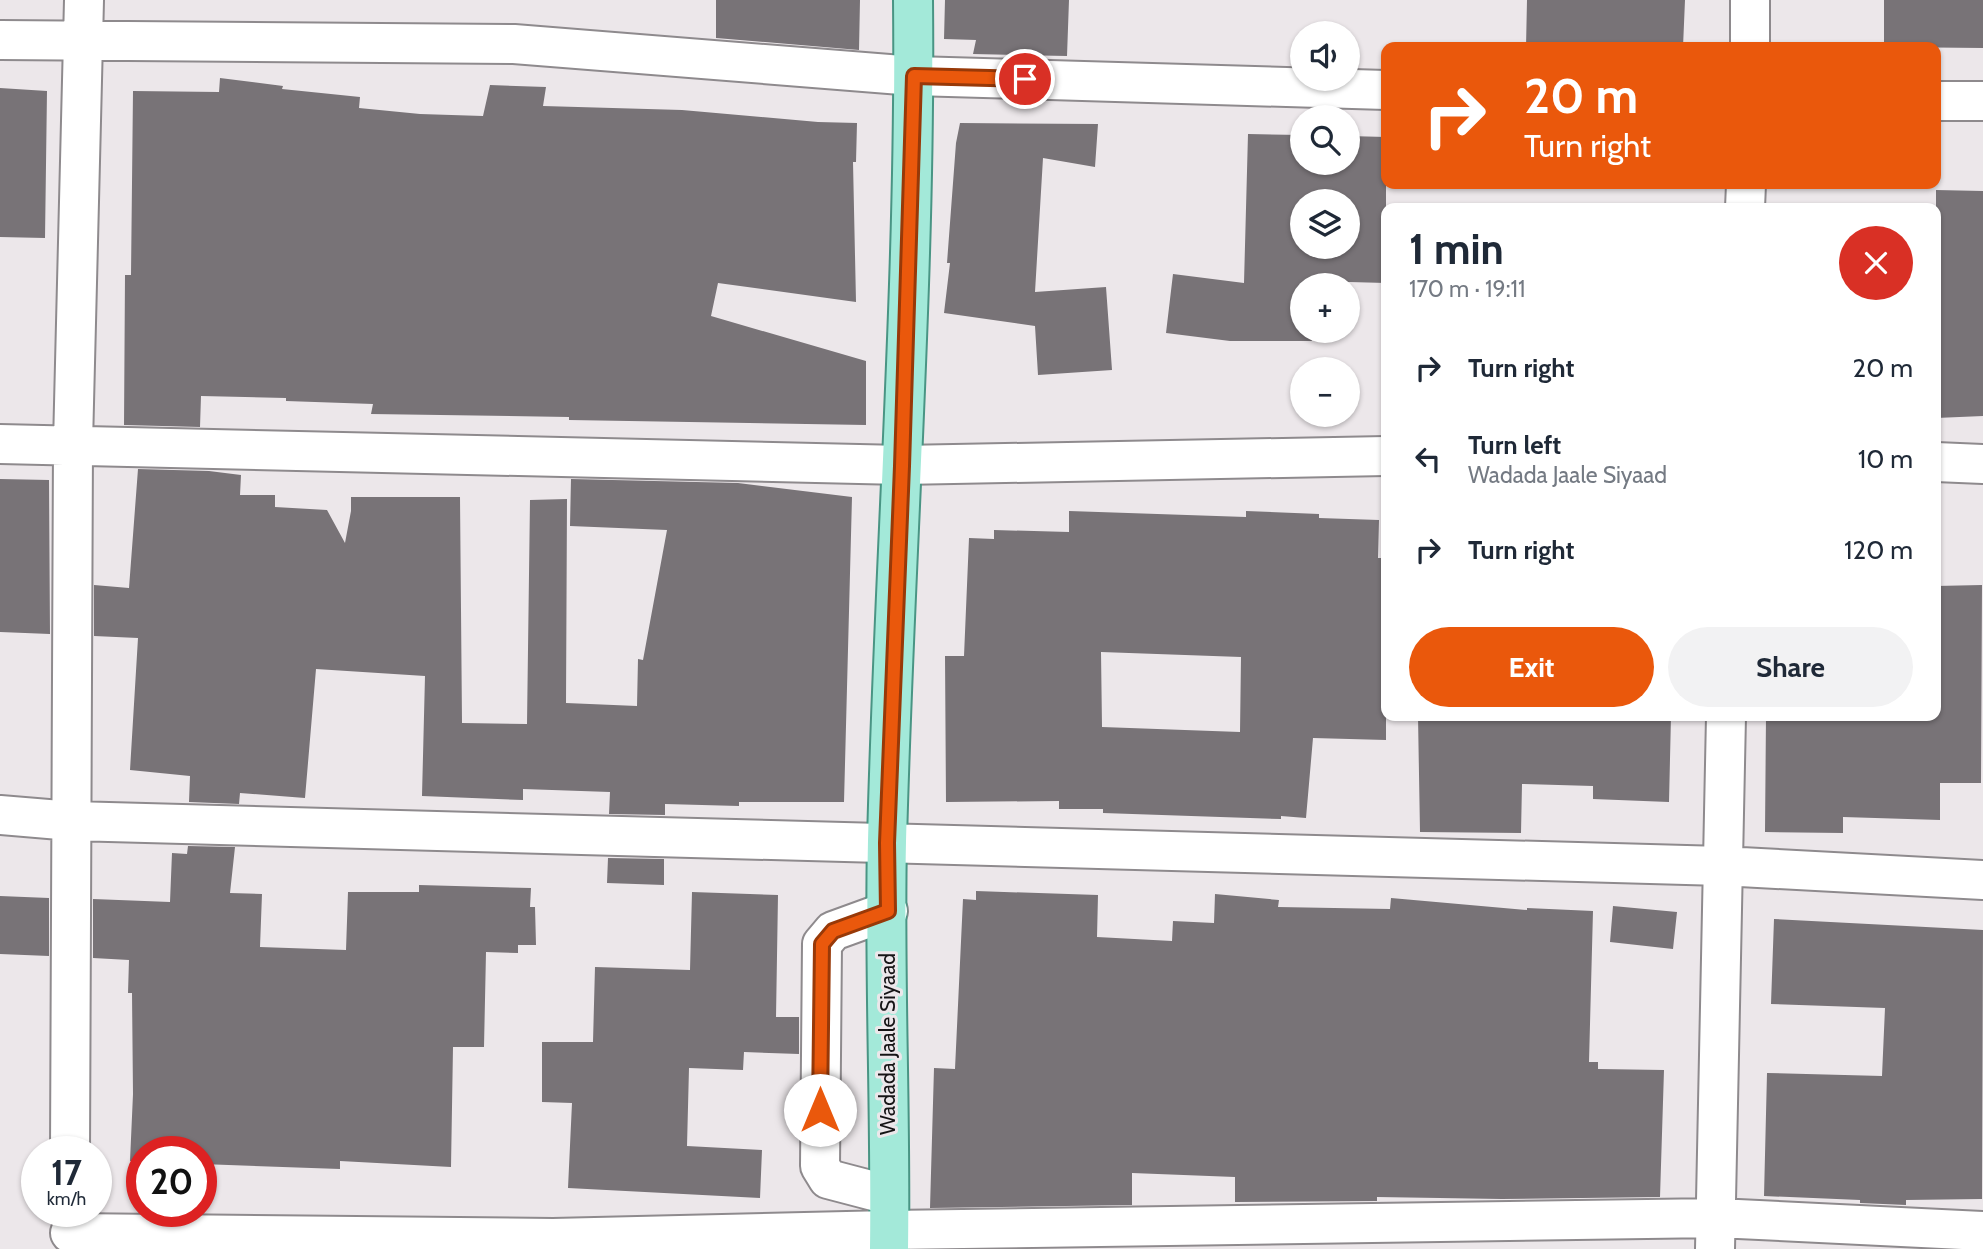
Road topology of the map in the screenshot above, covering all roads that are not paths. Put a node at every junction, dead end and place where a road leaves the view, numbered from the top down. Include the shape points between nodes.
1 (84, 0) edge
2 (913, 0) edge
3 (1750, 0) edge
4 (0, 40) edge
5 (84, 40) junction
6 (1750, 42) edge
7 (914, 76) junction
8 (1381, 90) edge
9 (1941, 101) edge
10 (1983, 101) edge
11 (0, 443) edge
12 (73, 444) junction
13 (1381, 456) edge
14 (1941, 461) edge
15 (1983, 464) edge
16 (902, 466) junction
17 (1726, 721) edge
18 (0, 815) edge
19 (72, 821) junction
20 (887, 843) junction
21 (1722, 866) junction
22 (1983, 880) edge
23 (888, 911) junction
24 (70, 1136) edge
25 (889, 1225) edge
26 (69, 1231) edge
27 (1983, 1231) edge
28 (1716, 1234) edge

1 - 5 street
2 - 7 main road, Wadada Jaale Siyaad
3 - 6 street
4 - 5 street
5 - 7 street via 514,44
5 - 12 street
7 - 8 street
7 - 16 main road, Wadada Jaale Siyaad
9 - 10 street
11 - 12 street
12 - 16 street
12 - 19 street
13 - 16 street
14 - 15 street
16 - 20 main road, Wadada Jaale Siyaad
17 - 21 street
18 - 19 street
19 - 20 street
19 - 24 street
20 - 21 street
20 - 23 main road, Wadada Jaale Siyaad
21 - 22 street
21 - 28 street
23 - 25 main road, Wadada Jaale Siyaad
23 - 25 street via 833,931 822,944 820,1166 828,1179
25 - 26 street via 553,1238
25 - 28 street
27 - 28 street

